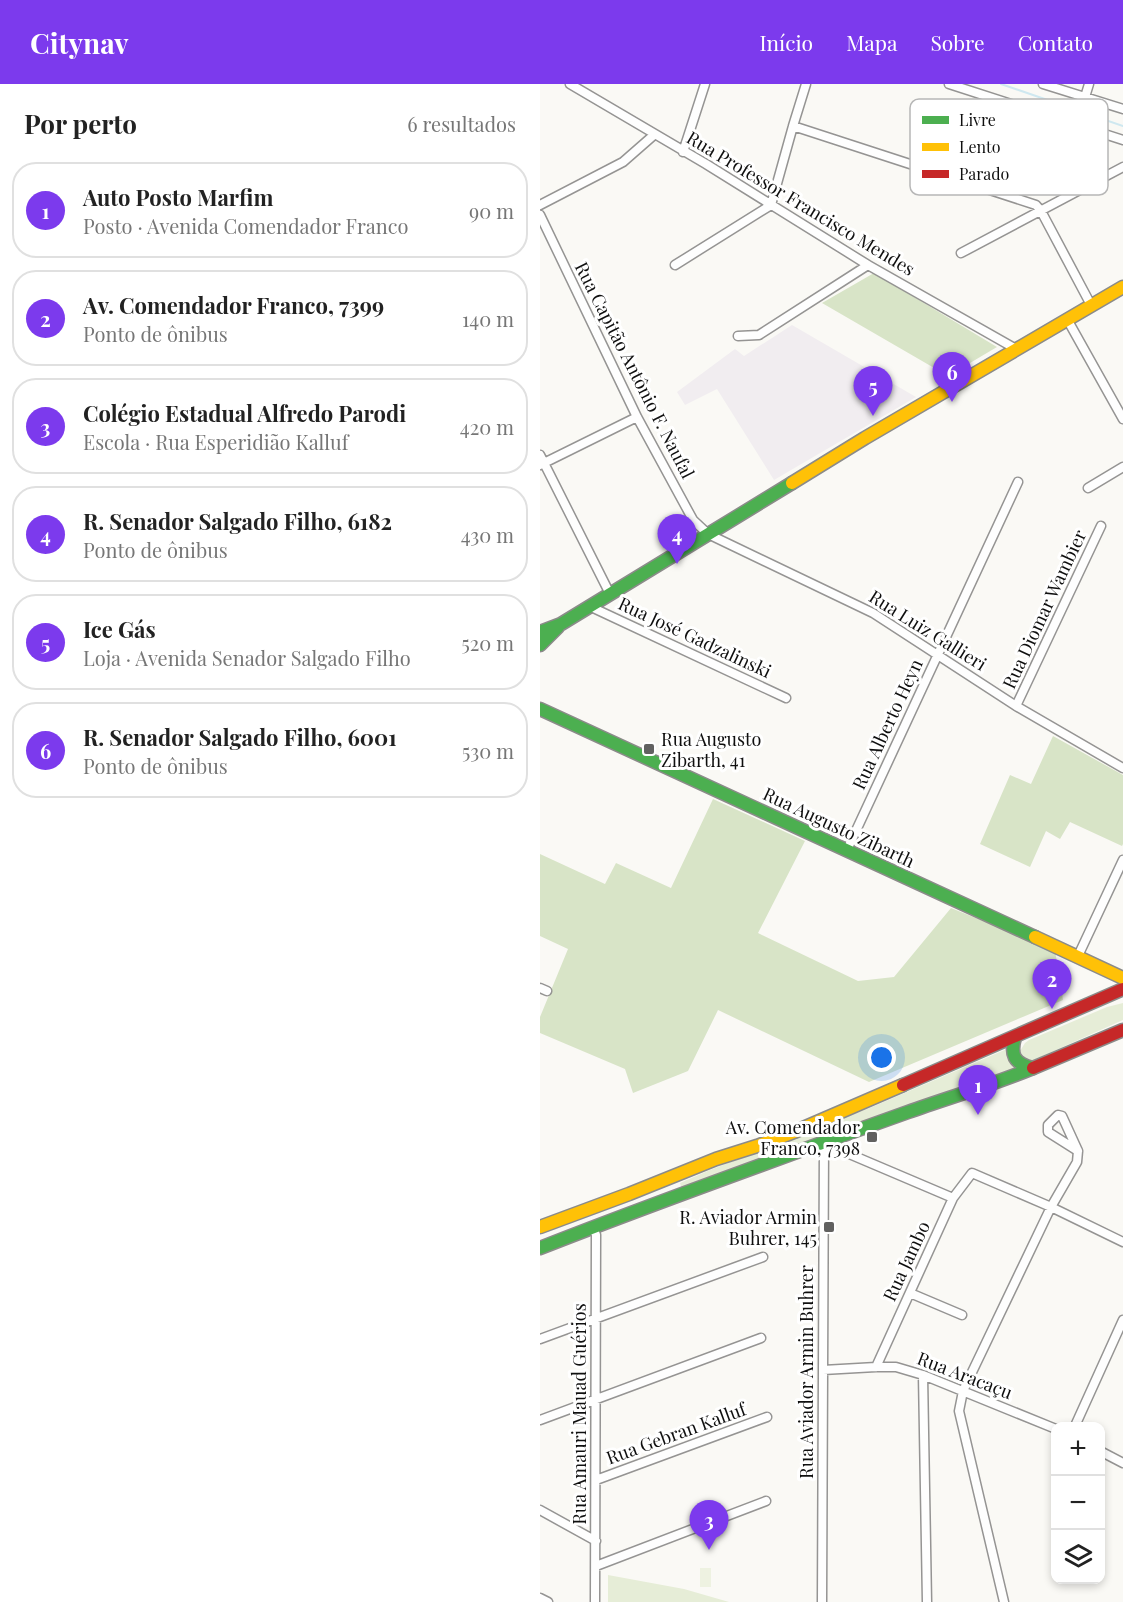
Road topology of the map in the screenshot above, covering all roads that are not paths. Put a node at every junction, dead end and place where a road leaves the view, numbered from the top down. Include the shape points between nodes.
1 (570, 84) edge
2 (705, 84) edge
3 (806, 84) edge
4 (949, 84) edge
5 (1043, 84) edge
6 (1089, 84) edge
7 (1085, 97) junction
8 (996, 99) edge
9 (1091, 99) edge
10 (1108, 104) edge
11 (1123, 109) edge
12 (793, 126) junction
13 (655, 135) junction
14 (1108, 135) edge
15 (1123, 140) edge
16 (683, 152) junction
17 (910, 164) edge
18 (1123, 167) edge
19 (1108, 175) edge
20 (1005, 195) edge
21 (1071, 195) edge
22 (540, 205) edge
23 (771, 205) junction
24 (1041, 211) junction
25 (540, 215) edge
26 (961, 253) dead end
27 (675, 265) dead end
28 (868, 265) junction
29 (1123, 287) edge
30 (1091, 305) junction
31 (1067, 319) junction
32 (738, 336) dead end
33 (1016, 349) junction
34 (637, 417) junction
35 (1123, 419) edge
36 (541, 461) edge
37 (1123, 467) edge
38 (1018, 482) dead end
39 (1088, 488) dead end
40 (1101, 526) dead end
41 (708, 534) junction
42 (610, 594) junction
43 (590, 606) junction
44 (561, 624) junction
45 (540, 632) edge
46 (540, 645) edge
47 (938, 654) junction
48 (786, 699) dead end
49 (1016, 706) junction
50 (540, 709) edge
51 (1123, 768) edge
52 (847, 850) junction
53 (1123, 860) edge
54 (1078, 956) junction
55 (1123, 978) edge
56 (1123, 989) edge
57 (1123, 1030) edge
58 (1015, 1037) junction
59 (1032, 1068) junction
60 (824, 1143) junction
61 (1078, 1151) dead end
62 (847, 1153) dead end
63 (629, 1194) junction
64 (953, 1198) junction
65 (1051, 1207) junction
66 (540, 1227) edge
67 (593, 1227) junction
68 (1123, 1242) edge
69 (540, 1248) edge
70 (764, 1257) dead end
71 (910, 1293) junction
72 (962, 1315) dead end
73 (596, 1317) junction
74 (1123, 1320) edge
75 (761, 1338) dead end
76 (540, 1339) edge
77 (876, 1366) junction
78 (823, 1370) junction
79 (922, 1375) junction
80 (963, 1391) junction
81 (596, 1400) junction
82 (767, 1417) dead end
83 (540, 1420) edge
84 (1077, 1422) edge
85 (1051, 1427) edge
86 (1105, 1453) edge
87 (1123, 1463) edge
88 (596, 1480) junction
89 (766, 1501) dead end
90 (540, 1510) edge
91 (596, 1541) junction
92 (596, 1566) junction
93 (540, 1598) edge
94 (548, 1602) edge
95 (596, 1602) edge
96 (822, 1602) edge
97 (927, 1602) edge
98 (1004, 1602) edge

1 - 13 street, Rua Professor Francisco Mendes
2 - 16 street
3 - 12 street
4 - 8 street
5 - 7 street
6 - 7 street
7 - 9 street
10 - 11 street
12 - 17 street
12 - 23 street
13 - 16 street, Rua Professor Francisco Mendes
13 - 22 street via 622,162
14 - 15 street
16 - 23 street, Rua Professor Francisco Mendes
18 - 19 street
20 - 24 street via 1036,205
21 - 24 street
23 - 27 street
23 - 28 street, Rua Professor Francisco Mendes
24 - 26 street
24 - 30 street
25 - 34 street, Rua Capitão Antônio F. Naufal
28 - 32 street via 759,335
28 - 33 street, Rua Professor Francisco Mendes
29 - 30 main road
30 - 31 main road
31 - 33 main road
31 - 35 street
33 - 41 main road
34 - 36 street
34 - 41 street, Rua Capitão Antônio F. Naufal via 693,520
36 - 42 street
37 - 39 street
38 - 47 street, Rua Alberto Heyn
40 - 49 street, Rua Diomar Wambier
41 - 42 main road
41 - 47 street, Rua Luiz Gallieri via 873,613
42 - 43 main road
43 - 44 main road
43 - 48 street, Rua José Gadzalinski
44 - 45 main road
44 - 46 main road
47 - 49 street, Rua Luiz Gallieri
47 - 52 street, Rua Alberto Heyn
49 - 51 street, Rua Luiz Gallieri
50 - 52 main road, Rua Augusto Zibarth
52 - 54 main road, Rua Augusto Zibarth
53 - 54 street
54 - 55 main road, Rua Augusto Zibarth
56 - 58 main road
57 - 59 main road
58 - 59 main road via 1013,1056 1022,1066
58 - 63 main road via 794,1132
59 - 60 main road
60 - 67 main road
60 - 78 street, Rua Aviador Armin Buhrer
61 - 65 street via 1077,1161
62 - 64 street
63 - 66 main road
63 - 67 main road via 626,1201 597,1215
64 - 65 street, Rua Jambo via 972,1173
64 - 71 street, Rua Jambo
65 - 68 street
65 - 80 street
67 - 69 main road
67 - 73 street, Rua Amauri Mauad Guérios
70 - 73 street
71 - 72 street
71 - 77 street, Rua Jambo
73 - 76 street
73 - 81 street, Rua Amauri Mauad Guérios
74 - 84 street
75 - 81 street
77 - 78 street, Rua Aracaçu
77 - 79 street, Rua Aracaçu
78 - 96 street, Rua Aviador Armin Buhrer
79 - 80 street, Rua Aracaçu
79 - 97 street
80 - 85 street, Rua Aracaçu
80 - 98 street via 959,1411
81 - 83 street
81 - 88 street, Rua Amauri Mauad Guérios
82 - 88 street, Rua Gebran Kalluf
86 - 87 street
88 - 91 street, Rua Amauri Mauad Guérios
89 - 92 street
90 - 91 street
91 - 92 street, Rua Amauri Mauad Guérios
92 - 95 street, Rua Amauri Mauad Guérios
93 - 94 street

